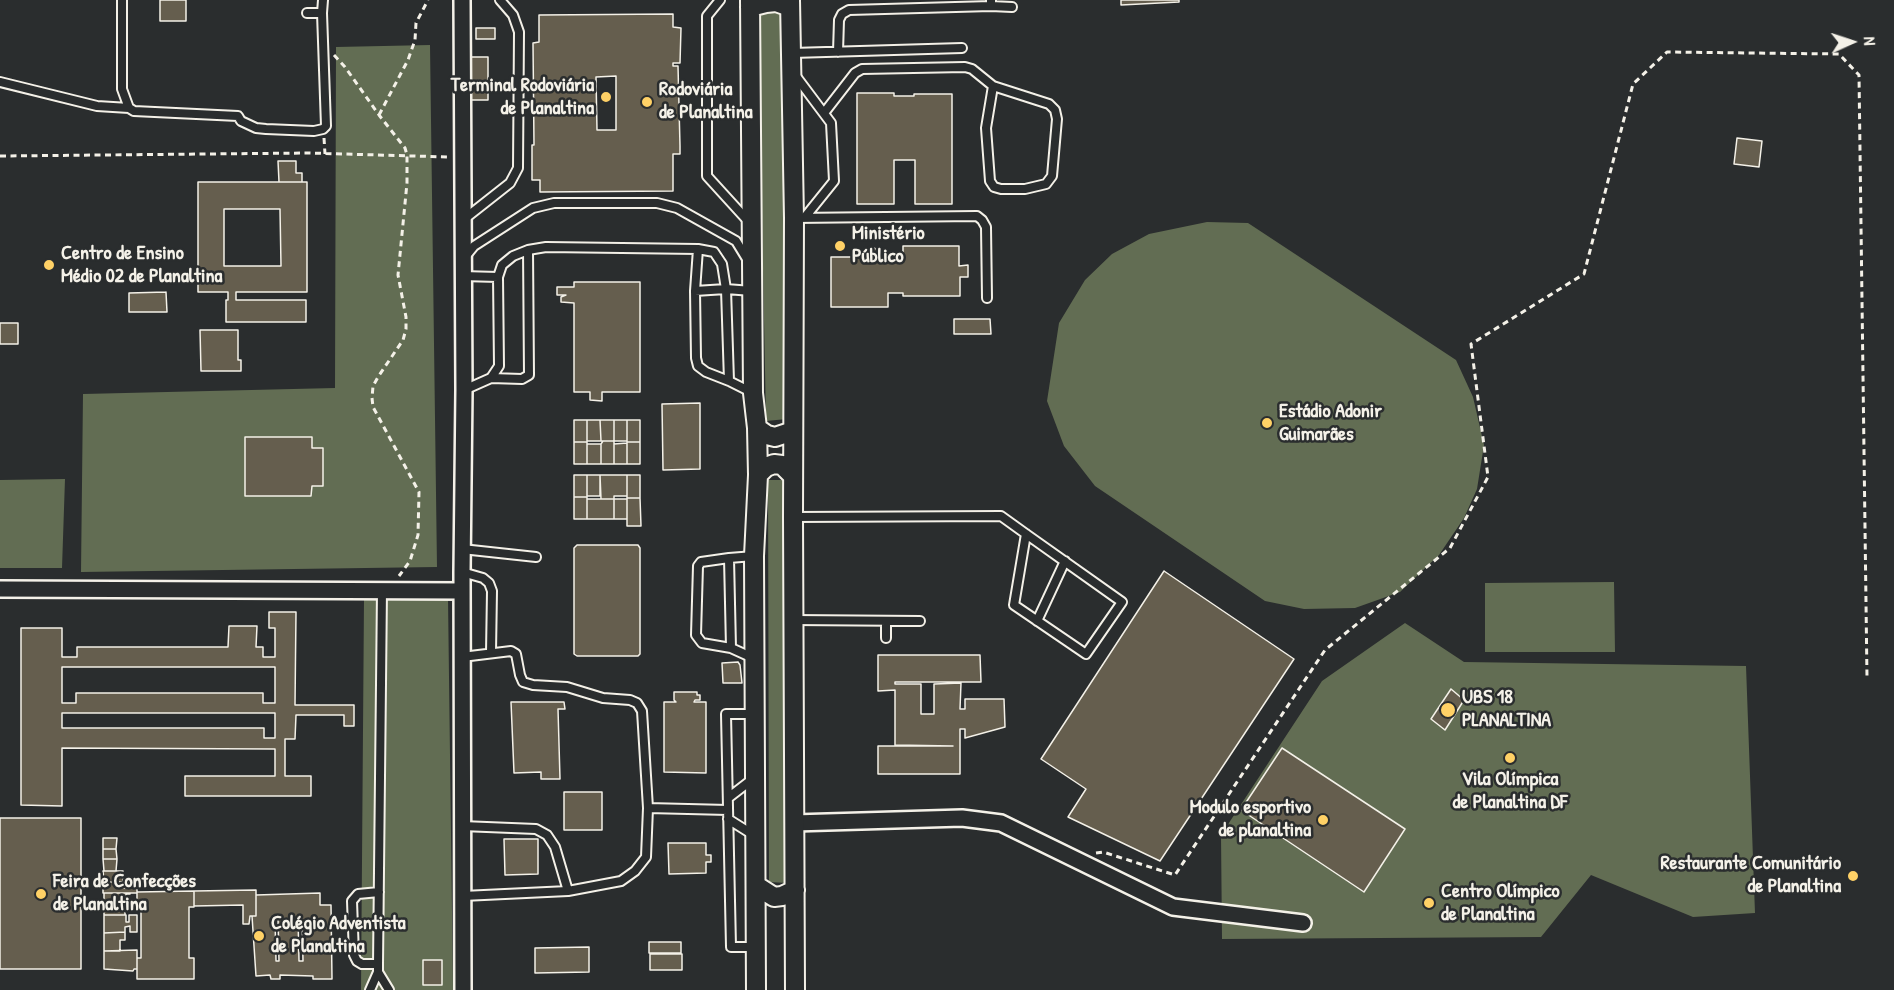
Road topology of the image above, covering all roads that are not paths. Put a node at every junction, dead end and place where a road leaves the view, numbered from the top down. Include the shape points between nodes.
1 (122, 0) edge
2 (322, 0) edge
3 (462, 0) edge
4 (500, 0) edge
5 (720, 0) edge
6 (991, 3) edge
7 (750, 4) edge
8 (790, 4) edge
9 (1012, 7) dead end
10 (322, 12) junction
11 (307, 13) dead end
12 (962, 48) dead end
13 (837, 52) junction
14 (791, 61) junction
15 (0, 82) edge
16 (993, 86) junction
17 (129, 108) junction
18 (824, 113) junction
19 (800, 217) junction
20 (462, 222) junction
21 (752, 224) junction
22 (698, 249) junction
23 (528, 250) junction
24 (462, 260) junction
25 (752, 266) junction
26 (462, 276) junction
27 (498, 277) junction
28 (726, 290) junction
29 (695, 291) junction
30 (752, 291) junction
31 (987, 298) dead end
32 (491, 378) junction
33 (729, 381) junction
34 (464, 390) junction
35 (753, 393) junction
36 (757, 428) junction
37 (793, 431) junction
38 (758, 476) junction
39 (793, 476) junction
40 (793, 517) junction
41 (1026, 534) junction
42 (462, 549) junction
43 (754, 556) junction
44 (536, 557) dead end
45 (729, 558) junction
46 (1065, 561) junction
47 (462, 572) junction
48 (0, 590) edge
49 (382, 590) junction
50 (462, 591) junction
51 (793, 620) junction
52 (886, 621) junction
53 (920, 621) dead end
54 (1037, 621) junction
55 (886, 638) dead end
56 (730, 648) junction
57 (490, 652) junction
58 (462, 657) junction
59 (754, 659) junction
60 (754, 714) junction
61 (755, 778) junction
62 (728, 798) junction
63 (648, 808) junction
64 (728, 810) junction
65 (728, 819) junction
66 (794, 823) junction
67 (462, 826) junction
68 (755, 836) junction
69 (757, 886) junction
70 (795, 890) junction
71 (568, 891) junction
72 (379, 892) junction
73 (463, 896) junction
74 (1303, 923) dead end
75 (756, 947) junction
76 (378, 968) junction
77 (370, 990) edge
78 (389, 990) edge
79 (463, 990) edge
80 (756, 990) edge
81 (795, 990) edge

1 - 17 lane via 122,89
2 - 10 lane
3 - 20 street
4 - 20 lane via 513,15 519,32 518,168 510,183
5 - 21 lane via 707,16 707,176
6 - 9 lane
6 - 13 lane via 849,10 839,20
7 - 8 street
7 - 21 street
8 - 14 street
10 - 11 lane
10 - 17 lane via 327,122 323,129 256,128 238,116
12 - 13 lane
13 - 14 lane
14 - 18 lane
14 - 19 street
15 - 17 lane via 97,106
16 - 16 lane via 1049,104 1054,110 1057,119 1052,176 1046,184 1001,189 990,181 986,128
16 - 18 lane via 965,67 862,69
18 - 19 lane via 831,123 834,181
19 - 31 lane via 977,216 986,227
19 - 37 street
20 - 24 street
21 - 25 street
22 - 23 lane
22 - 28 lane via 714,252 722,264
22 - 29 lane
23 - 27 lane via 502,265
23 - 32 lane via 529,375 522,379
24 - 25 lane via 474,246 533,208 554,203 657,203 677,208 736,241
24 - 26 street
25 - 30 street
26 - 27 lane
26 - 34 street
27 - 32 lane via 499,366
28 - 29 lane
28 - 30 lane
28 - 33 lane
29 - 33 lane via 698,366
30 - 35 street
32 - 34 lane
33 - 35 lane
34 - 42 street
35 - 36 street
36 - 37 street via 775,437
36 - 38 street
37 - 39 street
38 - 39 street via 774,464 782,465
38 - 43 street
39 - 40 street
40 - 41 lane via 1001,516
40 - 51 street
41 - 46 lane
41 - 54 lane via 1014,605
42 - 44 lane
42 - 47 street
43 - 45 lane
43 - 59 street
45 - 56 lane
45 - 56 lane via 701,562 698,566 696,635 702,643
46 - 54 lane
46 - 54 lane via 1122,602 1086,654
47 - 50 street
47 - 57 lane via 483,578 492,591
48 - 49 street
49 - 50 street
49 - 72 lane
50 - 58 street
51 - 52 lane
51 - 66 street
52 - 53 lane
52 - 55 lane
56 - 59 lane
57 - 58 lane
57 - 63 lane via 516,654 524,682 567,687 637,704 642,711
58 - 67 street
59 - 60 street
60 - 61 street
60 - 62 lane via 726,714
61 - 62 lane
61 - 68 street
62 - 64 lane
63 - 64 lane
63 - 71 lane via 646,857 635,872 621,880
64 - 65 lane
65 - 68 lane
65 - 75 lane via 731,947
66 - 70 street
66 - 74 street via 962,818 1000,823 1173,906
67 - 71 lane via 536,829 547,835
67 - 73 street
68 - 69 street
69 - 70 street via 774,897
69 - 75 street
70 - 81 street
71 - 73 lane
72 - 76 lane
72 - 76 lane via 358,894 352,901 354,955 362,964
73 - 79 street
75 - 80 street
76 - 77 lane
76 - 78 lane

